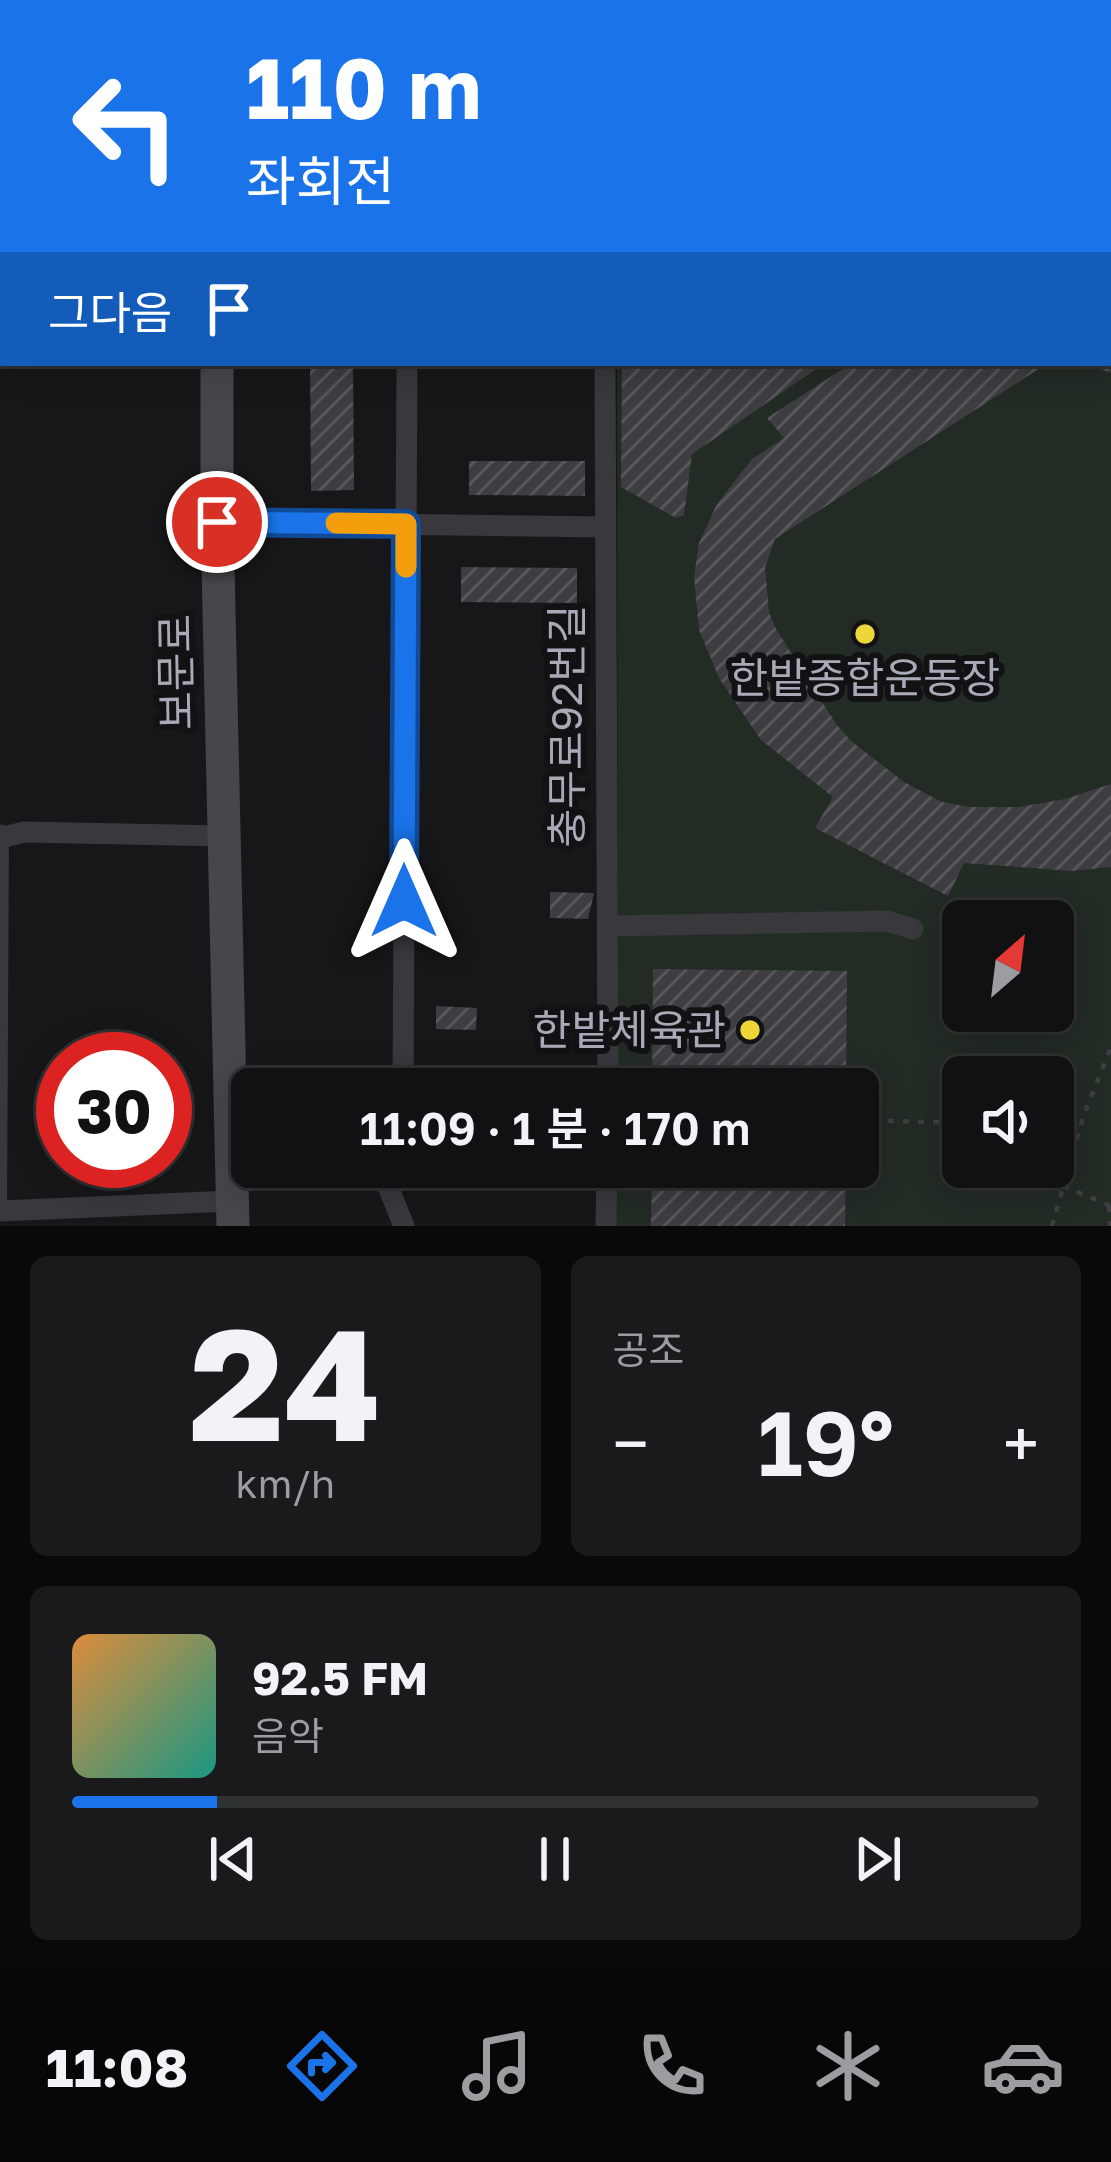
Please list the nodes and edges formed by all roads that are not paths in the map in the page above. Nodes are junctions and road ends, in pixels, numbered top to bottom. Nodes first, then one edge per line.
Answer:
1 (218, 366) edge
2 (406, 366) edge
3 (605, 366) edge
4 (217, 522) junction
5 (406, 524) junction
6 (605, 527) junction
7 (10, 835) edge
8 (224, 836) junction
9 (608, 926) junction
10 (913, 929) dead end
11 (240, 1068) edge
12 (403, 1068) edge
13 (608, 1068) edge
14 (389, 1188) edge
15 (607, 1188) edge
16 (1, 1210) edge
17 (233, 1214) edge
18 (404, 1226) edge
19 (606, 1226) edge

1 - 4 main road, 보문로
2 - 5 street
3 - 6 street, 충무로92번길
4 - 5 street
4 - 8 main road, 보문로
5 - 6 street
5 - 12 street
6 - 9 street, 충무로92번길
7 - 8 street
7 - 16 lane
8 - 11 main road, 보문로
9 - 10 street
9 - 13 street, 충무로92번길
14 - 18 street
15 - 19 street
16 - 17 street

